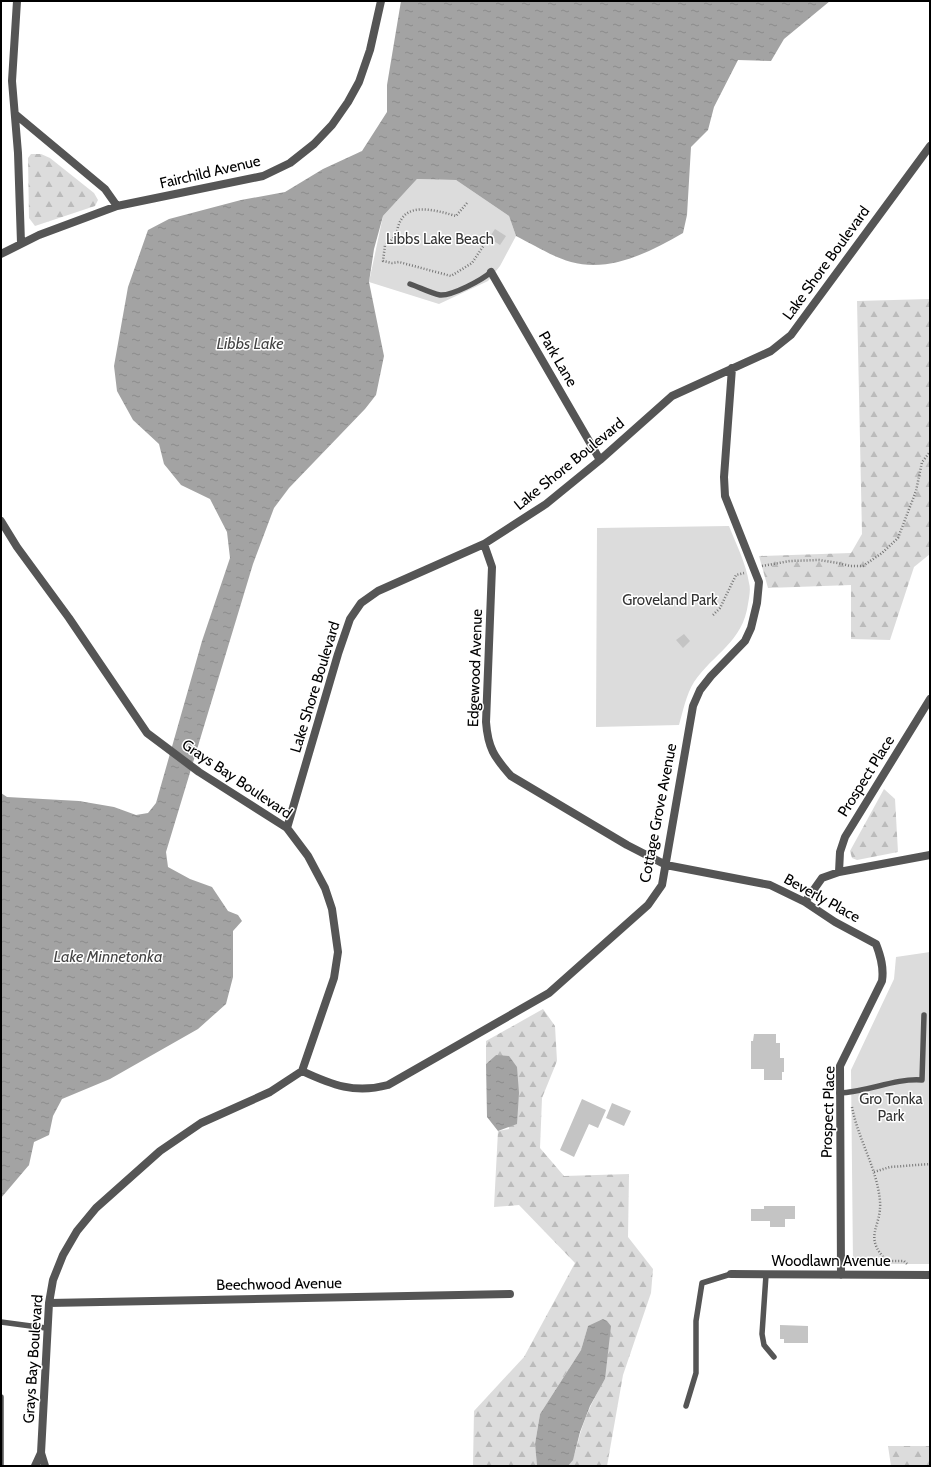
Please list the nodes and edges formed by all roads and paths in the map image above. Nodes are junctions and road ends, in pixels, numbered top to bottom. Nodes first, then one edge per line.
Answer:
1 (17, 1) edge
2 (381, 1) edge
3 (14, 114) junction
4 (930, 146) edge
5 (467, 203) dead end
6 (117, 206) junction
7 (21, 243) junction
8 (484, 244) dead end
9 (1, 254) edge
10 (491, 272) joint
11 (410, 284) dead end
12 (732, 368) junction
13 (930, 452) edge
14 (600, 460) junction
15 (1, 521) edge
16 (484, 544) junction
17 (762, 566) dead end
18 (748, 571) dead end
19 (713, 615) dead end
20 (930, 699) edge
21 (286, 828) junction
22 (930, 855) edge
23 (666, 865) junction
24 (839, 872) junction
25 (805, 902) junction
26 (882, 960) joint
27 (924, 1015) dead end
28 (302, 1072) junction
29 (839, 1093) junction
30 (850, 1101) dead end
31 (930, 1164) edge
32 (874, 1172) junction
33 (910, 1266) dead end
34 (731, 1274) joint
35 (841, 1274) junction
36 (766, 1275) junction
37 (930, 1275) edge
38 (510, 1294) dead end
39 (49, 1303) junction
40 (1, 1322) edge
41 (46, 1328) junction
42 (774, 1357) dead end
43 (1, 1397) edge
44 (686, 1406) dead end
45 (41, 1453) junction
46 (1, 1466) edge
47 (35, 1466) edge
48 (45, 1466) edge

1 - 3 street
2 - 6 street, Fairchild Avenue
3 - 6 street
3 - 7 street
4 - 12 street, Lake Shore Boulevard
5 - 8 path
6 - 7 street, Fairchild Avenue
7 - 9 street, Fairchild Avenue
10 - 11 lane
10 - 14 street, Park Lane
12 - 14 street, Lake Shore Boulevard
12 - 23 street, Cottage Grove Avenue
13 - 17 path
14 - 16 street, Lake Shore Boulevard
15 - 21 street, Grays Bay Boulevard
16 - 21 street, Lake Shore Boulevard
16 - 23 street, Edgewood Avenue
18 - 19 path
20 - 24 street, Prospect Place
21 - 28 street, Grays Bay Boulevard
22 - 24 street
23 - 25 street, Beverly Place
23 - 28 street, Cottage Grove Avenue
24 - 25 street
25 - 26 street, Beverly Place
26 - 29 street, Prospect Place
27 - 29 lane
28 - 39 street, Grays Bay Boulevard
29 - 35 street, Prospect Place
30 - 32 path
31 - 32 path
32 - 33 path
34 - 36 street, Woodlawn Avenue
34 - 44 lane
35 - 36 street, Woodlawn Avenue
35 - 37 street, Woodlawn Avenue
36 - 42 lane
38 - 39 street, Beechwood Avenue
39 - 41 street, Grays Bay Boulevard
40 - 41 lane
41 - 45 street, Grays Bay Boulevard
43 - 46 lane
45 - 47 street, Grays Bay Boulevard
45 - 48 street, Grays Bay Boulevard

